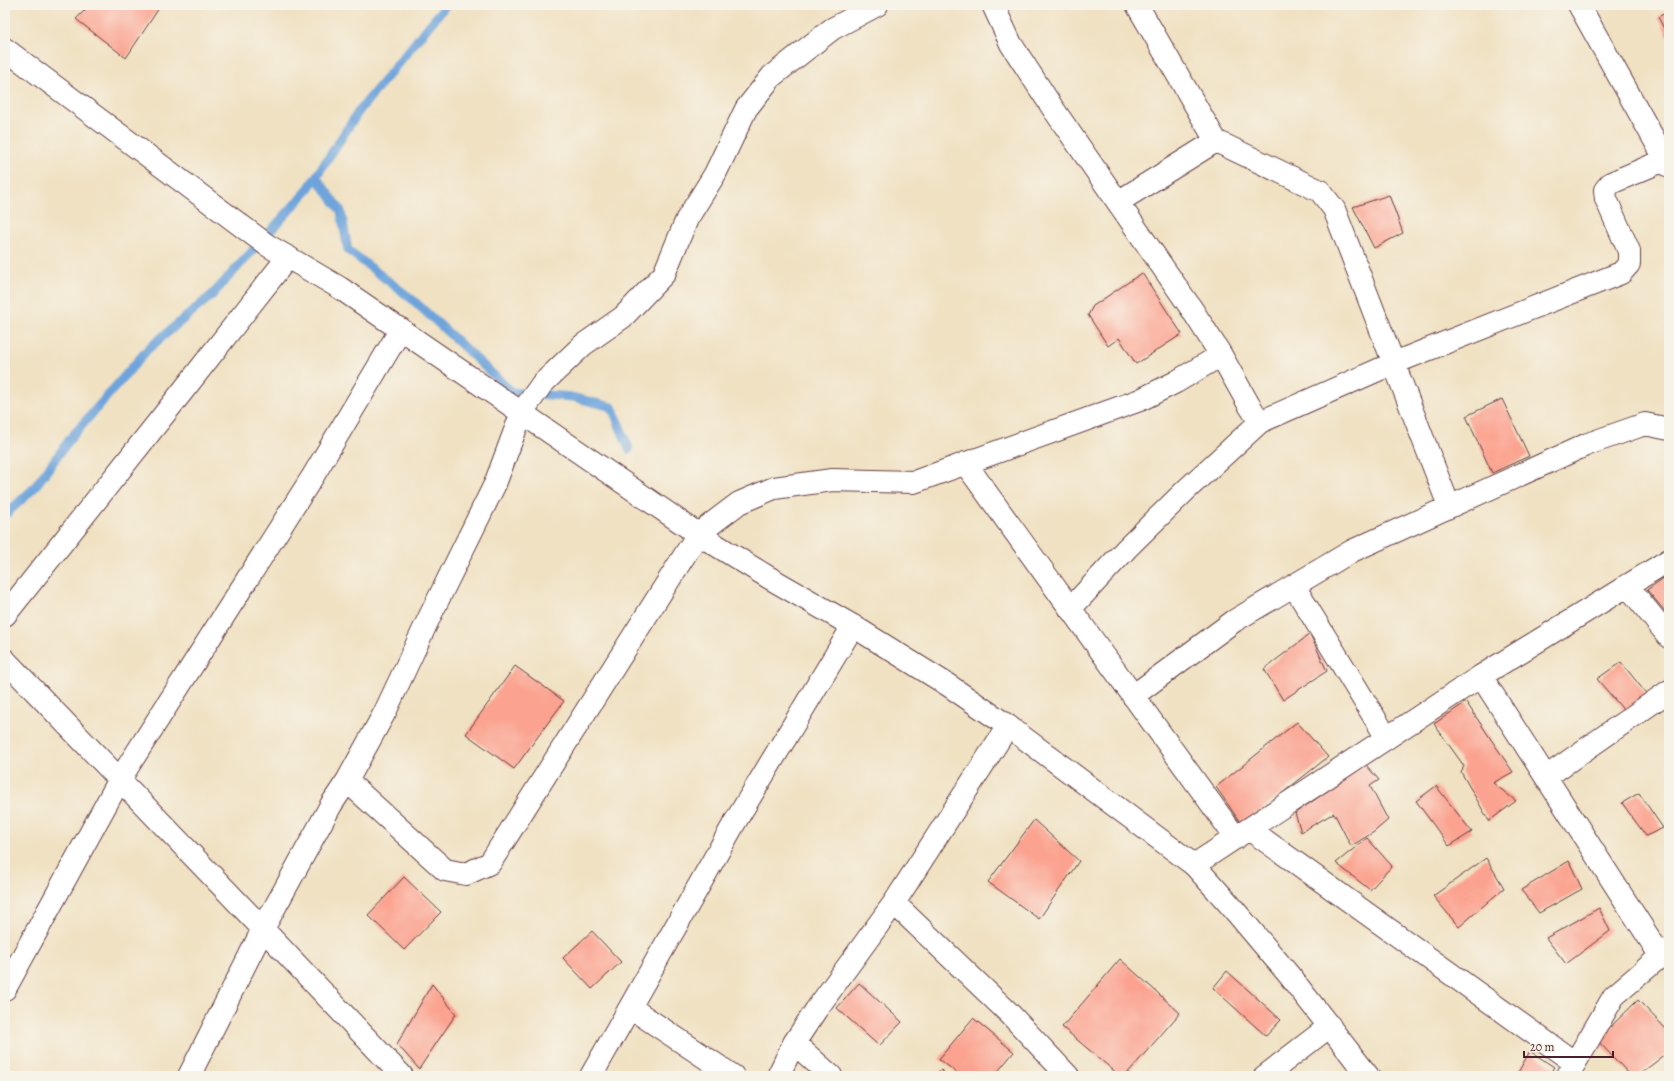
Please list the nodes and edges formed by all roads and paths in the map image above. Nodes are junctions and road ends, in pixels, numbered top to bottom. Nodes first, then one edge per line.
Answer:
1 (877, 5) edge
2 (993, 5) edge
3 (1137, 5) edge
4 (1579, 5) edge
5 (5, 49) edge
6 (1216, 141) junction
7 (1668, 161) edge
8 (1118, 202) junction
9 (288, 257) junction
10 (401, 329) junction
11 (1221, 355) junction
12 (1394, 363) junction
13 (522, 412) junction
14 (1260, 422) junction
15 (1669, 428) edge
16 (965, 463) junction
17 (1450, 506) junction
18 (698, 534) junction
19 (1669, 560) edge
20 (1294, 586) junction
21 (1627, 586) junction
22 (1070, 609) junction
23 (5, 615) edge
24 (853, 626) junction
25 (1669, 637) edge
26 (5, 660) edge
27 (1481, 676) junction
28 (1669, 691) edge
29 (1133, 696) junction
30 (1008, 726) junction
31 (1387, 738) junction
32 (1546, 777) junction
33 (120, 779) junction
34 (347, 781) junction
35 (1242, 834) junction
36 (1194, 865) junction
37 (894, 903) junction
38 (263, 929) junction
39 (1665, 952) edge
40 (5, 990) edge
41 (630, 1008) junction
42 (1330, 1026) junction
43 (794, 1043) junction
44 (1572, 1069) edge
45 (189, 1076) edge
46 (402, 1076) edge
47 (591, 1076) edge
48 (733, 1076) edge
49 (778, 1076) edge
50 (831, 1076) edge
51 (1068, 1076) edge
52 (1265, 1076) edge
53 (1368, 1076) edge

1 - 13 street
2 - 8 street
3 - 6 street
4 - 7 street
5 - 9 street
6 - 8 street
6 - 12 street
7 - 12 street
8 - 11 street
9 - 10 street
9 - 23 street
10 - 13 street
10 - 33 street
11 - 14 street
11 - 16 street
12 - 14 street
12 - 17 street
13 - 18 street
13 - 34 street
14 - 22 street
15 - 17 street
16 - 18 street
16 - 22 street
17 - 20 street
18 - 24 street
18 - 34 street
19 - 21 street
20 - 29 street
20 - 31 street
21 - 25 street
21 - 27 street
22 - 29 street
24 - 30 street
24 - 41 street
26 - 33 street
27 - 31 street
27 - 32 street
28 - 32 street
29 - 35 street
30 - 36 street
30 - 37 street
31 - 35 street
32 - 39 street
33 - 38 street
33 - 40 street
34 - 38 street
35 - 36 street
35 - 44 street
36 - 42 street
37 - 43 street
37 - 51 street
38 - 45 street
38 - 46 street
39 - 44 street
41 - 47 street
41 - 48 street
42 - 52 street
42 - 53 street
43 - 49 street
43 - 50 street

